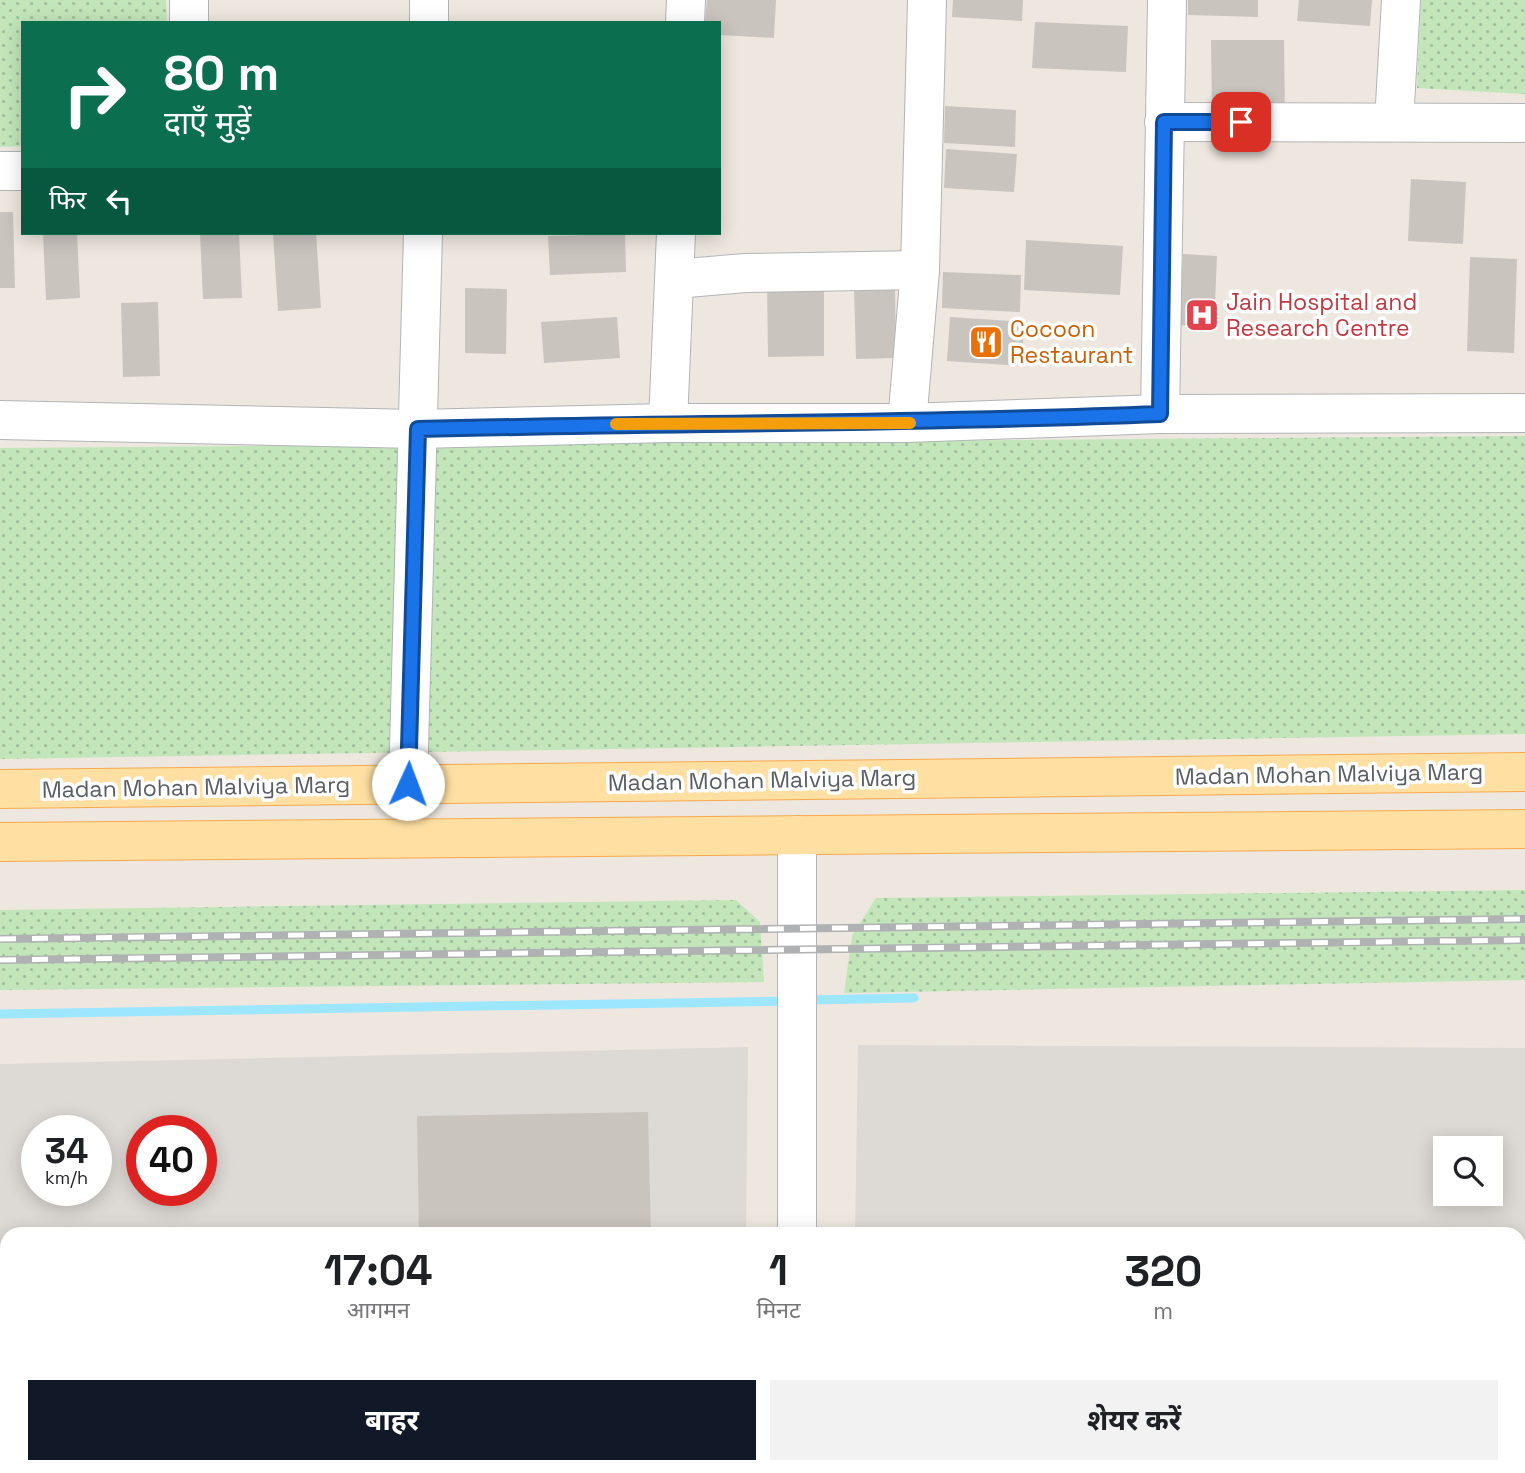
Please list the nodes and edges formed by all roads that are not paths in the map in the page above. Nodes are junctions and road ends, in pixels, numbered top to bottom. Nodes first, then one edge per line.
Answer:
1 (189, 0) edge
2 (429, 0) edge
3 (686, 0) edge
4 (927, 0) edge
5 (1167, 0) edge
6 (1401, 0) edge
7 (189, 21) edge
8 (429, 21) edge
9 (685, 21) edge
10 (1164, 122) junction
11 (1394, 122) junction
12 (1525, 123) edge
13 (0, 171) edge
14 (21, 171) edge
15 (423, 235) edge
16 (676, 235) edge
17 (920, 270) junction
18 (675, 279) junction
19 (1525, 413) edge
20 (1160, 414) junction
21 (0, 420) edge
22 (668, 423) junction
23 (907, 423) junction
24 (418, 429) junction
25 (1525, 772) edge
26 (408, 784) junction
27 (0, 789) edge
28 (1525, 829) edge
29 (797, 835) junction
30 (0, 842) edge
31 (797, 1227) edge

1 - 7 street
2 - 8 street
3 - 9 street
4 - 17 street
5 - 10 street
6 - 11 street
10 - 11 street
10 - 20 street
11 - 12 street
13 - 14 street
15 - 24 street
16 - 18 street
17 - 18 street
17 - 23 street
18 - 22 street
19 - 20 street
20 - 23 street
21 - 24 street
22 - 23 street
22 - 24 street
24 - 26 street
25 - 26 main road, Madan Mohan Malviya Marg
26 - 27 main road, Madan Mohan Malviya Marg
28 - 29 main road
29 - 30 main road
29 - 31 street

